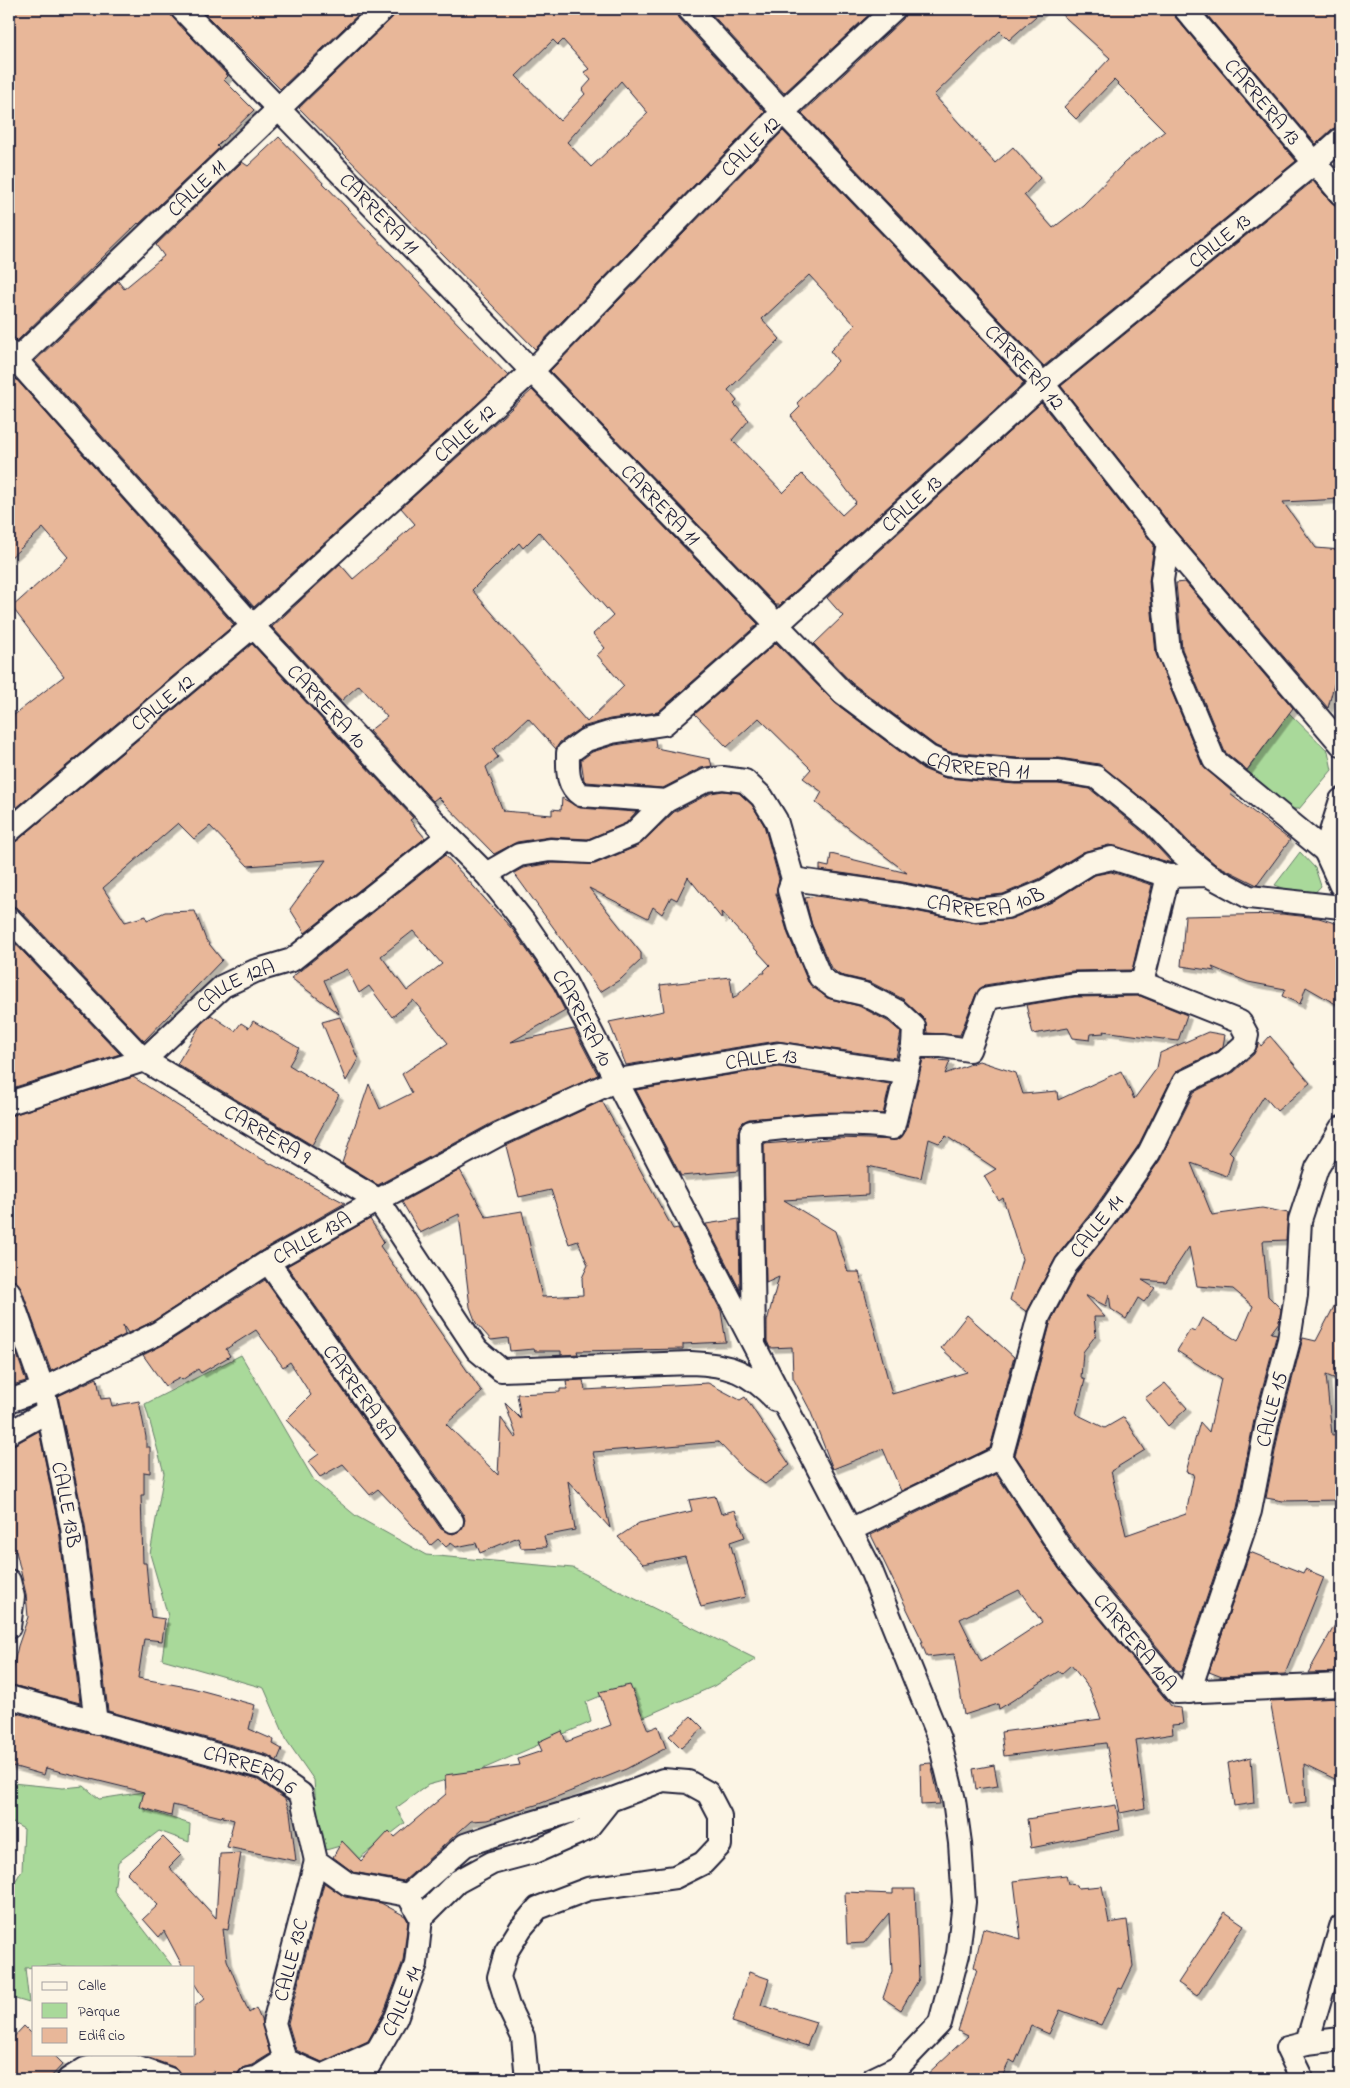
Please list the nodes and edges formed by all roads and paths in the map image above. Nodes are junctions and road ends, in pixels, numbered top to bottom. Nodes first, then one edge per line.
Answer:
1 (182, 9) edge
2 (383, 9) edge
3 (689, 9) edge
4 (894, 9) edge
5 (1185, 9) edge
6 (280, 110) junction
7 (783, 112) junction
8 (1341, 139) edge
9 (1314, 163) junction
10 (1341, 194) edge
11 (11, 360) edge
12 (532, 371) junction
13 (1043, 384) junction
14 (1168, 542) junction
15 (777, 624) junction
16 (253, 626) junction
17 (1341, 744) edge
18 (1341, 800) edge
19 (666, 801) junction
20 (9, 831) edge
21 (448, 836) junction
22 (1326, 851) junction
23 (486, 874) junction
24 (1208, 875) junction
25 (1168, 876) junction
26 (793, 879) junction
27 (1341, 886) edge
28 (1341, 907) edge
29 (9, 918) edge
30 (1142, 983) junction
31 (913, 1046) junction
32 (144, 1060) junction
33 (905, 1073) junction
34 (617, 1080) junction
35 (9, 1103) edge
36 (1341, 1128) edge
37 (378, 1200) junction
38 (268, 1262) junction
39 (9, 1292) edge
40 (754, 1346) junction
41 (43, 1389) junction
42 (9, 1401) edge
43 (48, 1411) junction
44 (789, 1413) junction
45 (9, 1433) edge
46 (1001, 1457) junction
47 (452, 1521) dead end
48 (850, 1530) junction
49 (9, 1581) edge
50 (9, 1627) edge
51 (1341, 1685) edge
52 (1189, 1692) junction
53 (9, 1697) edge
54 (96, 1723) junction
55 (610, 1800) junction
56 (316, 1861) junction
57 (408, 1895) junction
58 (421, 1918) junction
59 (1341, 1927) edge
60 (1341, 2038) edge
61 (1297, 2046) junction
62 (375, 2052) junction
63 (285, 2060) junction
64 (904, 2073) edge
65 (325, 2078) edge
66 (69, 2079) edge
67 (169, 2079) edge
68 (249, 2079) edge
69 (361, 2079) edge
70 (527, 2079) edge
71 (872, 2079) edge
72 (1302, 2079) edge

1 - 6 street, CARRERA 11
2 - 6 street, CALLE 11
3 - 7 street, CARRERA 12
4 - 7 street, CALLE 12
5 - 9 street, CARRERA 13
6 - 11 street, CALLE 11
6 - 12 street, CARRERA 11
7 - 12 street, CALLE 12
7 - 13 street, CARRERA 12
8 - 9 street, CALLE 13
9 - 10 street, CARRERA 13
9 - 13 street, CALLE 13
11 - 16 street, CARRERA 10
12 - 15 street, CARRERA 11
12 - 16 street, CALLE 12
13 - 14 street, CARRERA 12
13 - 15 street, CALLE 13
14 - 17 street, CARRERA 12
14 - 22 street
15 - 19 street, CALLE 13
15 - 24 street, CARRERA 11
16 - 20 street, CALLE 12
16 - 21 street, CARRERA 10
18 - 22 street
19 - 23 street
19 - 26 street
21 - 23 street, CARRERA 10
21 - 32 street, CALLE 12A
22 - 27 street
23 - 34 street, CARRERA 10
24 - 25 street, CARRERA 11
24 - 28 street, CARRERA 11
25 - 26 street, CARRERA 10B
25 - 30 street
26 - 31 street
29 - 32 street, CARRERA 9
30 - 31 street
30 - 46 street, CALLE 14
31 - 33 street
32 - 35 street, CALLE 12A
32 - 37 street, CARRERA 9
33 - 34 street, CALLE 13
33 - 40 street
34 - 37 street, CALLE 13A
34 - 40 street, CARRERA 10
36 - 52 street, CALLE 15
37 - 38 street, CALLE 13A
37 - 44 street, CARRERA 9
38 - 41 street, CALLE 13A
38 - 47 street, CARRERA 8A
39 - 41 street, CALLE 13B
40 - 44 street, CARRERA 10
41 - 42 street, CALLE 13A
41 - 43 street, CALLE 13B
43 - 45 street
43 - 54 street, CALLE 13B
44 - 48 street, CARRERA 10
46 - 48 street
46 - 52 street, CARRERA 10A
48 - 64 street, CARRERA 10
49 - 50 street
51 - 52 street, CARRERA 10A
53 - 54 street, CARRERA 6
54 - 56 street, CARRERA 6
55 - 57 street
55 - 58 street
55 - 70 street
56 - 57 street
56 - 63 street, CALLE 13C
57 - 58 street
58 - 62 street, CALLE 14
59 - 61 street
60 - 61 street
61 - 72 street
62 - 65 street
62 - 69 street, CALLE 14
63 - 65 street
63 - 68 street
64 - 71 street
66 - 67 street

